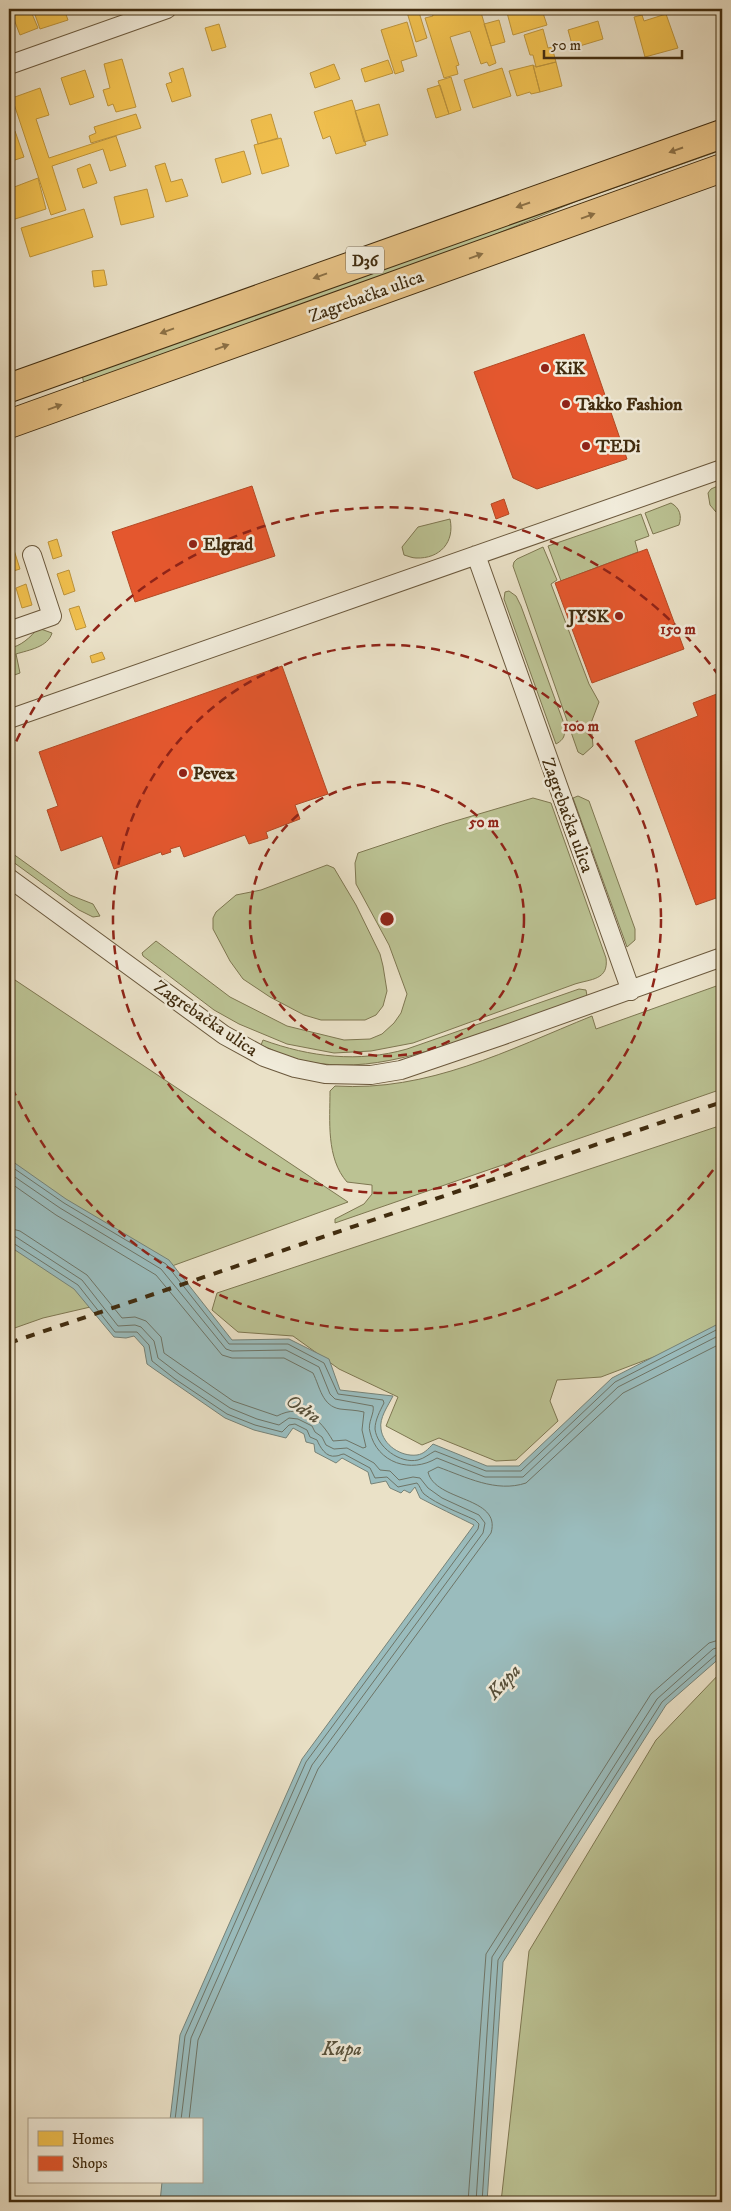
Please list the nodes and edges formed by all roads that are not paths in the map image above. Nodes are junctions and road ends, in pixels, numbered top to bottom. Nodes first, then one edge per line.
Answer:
1 (168, 9) edge
2 (9, 65) edge
3 (722, 134) edge
4 (717, 171) edge
5 (9, 388) edge
6 (9, 424) edge
7 (722, 469) edge
8 (32, 555) dead end
9 (476, 555) junction
10 (9, 631) edge
11 (9, 719) edge
12 (9, 878) edge
13 (722, 957) edge
14 (631, 991) junction

1 - 2 street
3 -> 5 main road, Zagrebačka ulica / D36
6 -> 4 main road, Zagrebačka ulica / D36
7 - 9 street
8 - 10 street
9 - 11 street
9 - 14 street, Zagrebačka ulica
12 - 14 street, Zagrebačka ulica
13 - 14 street, Zagrebačka ulica

